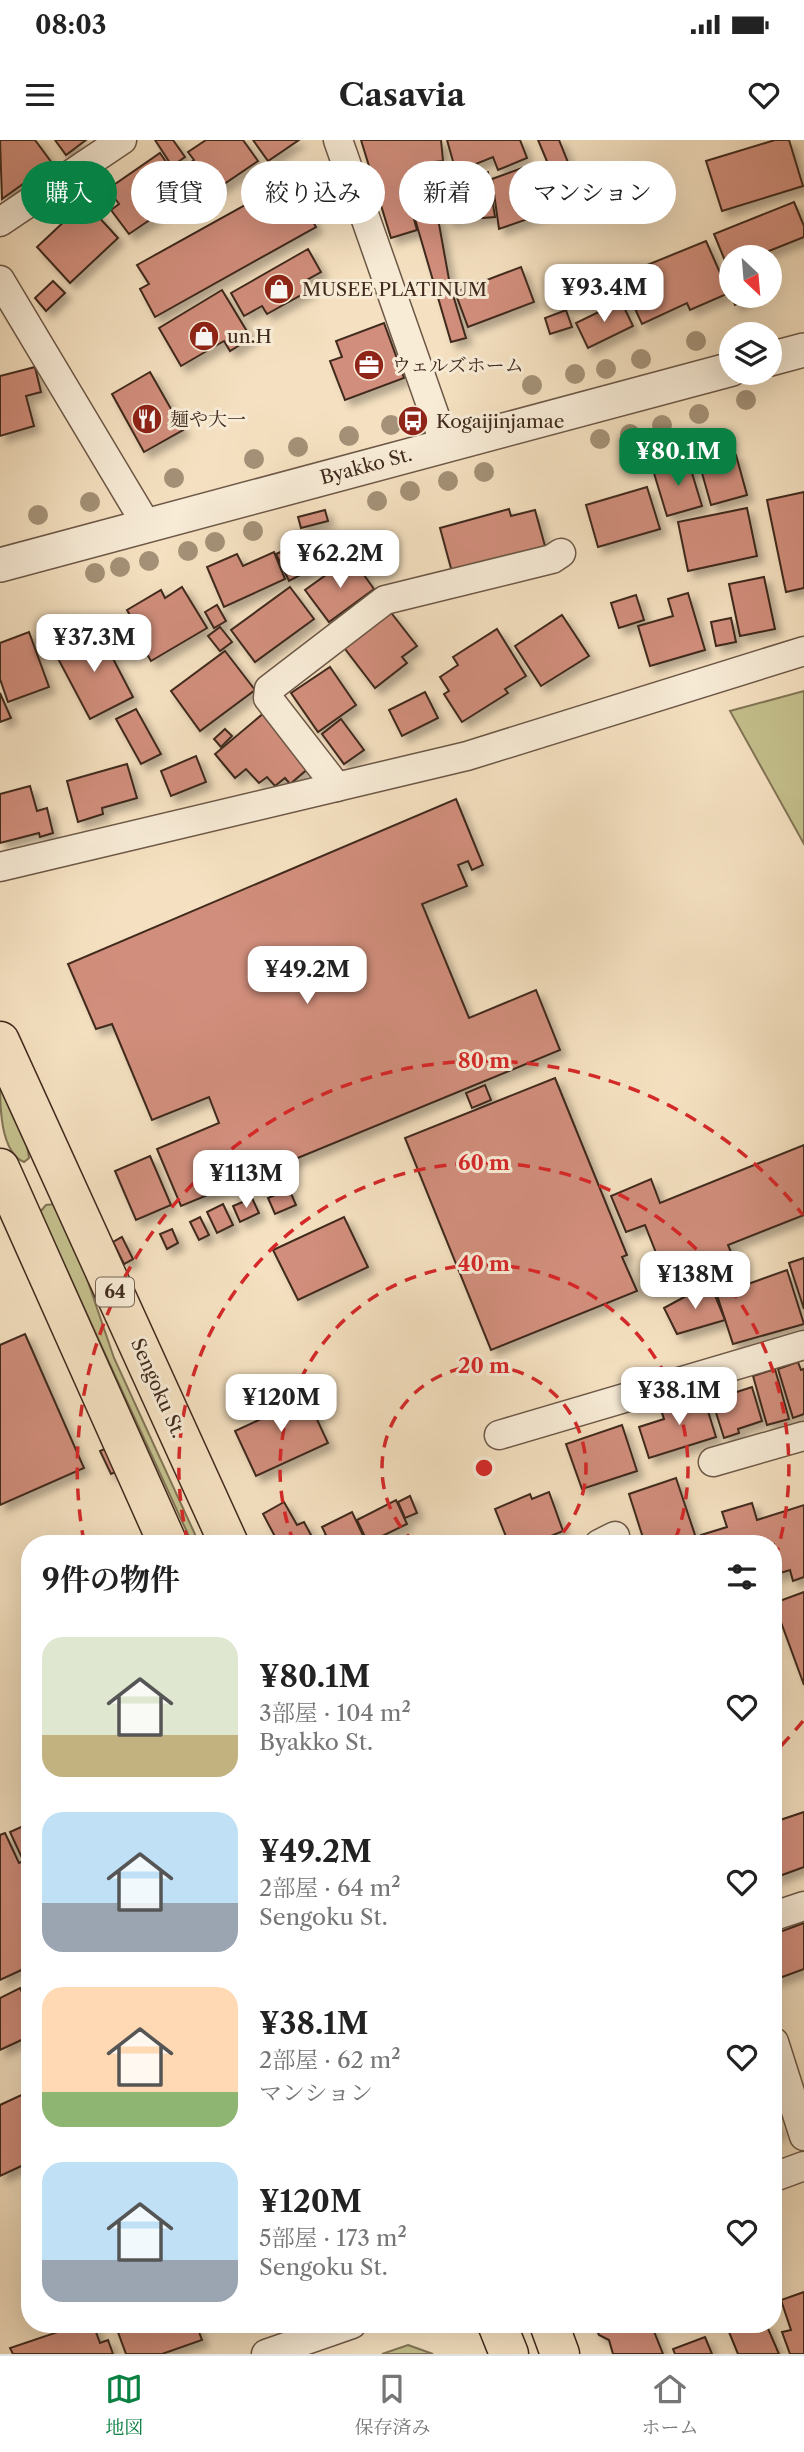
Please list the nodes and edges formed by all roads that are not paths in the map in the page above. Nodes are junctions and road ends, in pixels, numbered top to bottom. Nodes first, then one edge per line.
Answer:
1 (122, 140) edge
2 (338, 140) edge
3 (0, 222) edge
4 (0, 280) edge
5 (804, 350) edge
6 (782, 356) edge
7 (719, 372) edge
8 (445, 445) junction
9 (146, 524) junction
10 (561, 553) dead end
11 (0, 565) edge
12 (804, 651) edge
13 (337, 787) junction
14 (0, 867) edge
15 (0, 1041) edge
16 (0, 1168) edge
17 (804, 1345) edge
18 (499, 1435) dead end
19 (804, 1436) edge
20 (713, 1462) dead end
21 (164, 1535) edge
22 (225, 1535) edge
23 (804, 1906) edge
24 (782, 1913) edge
25 (782, 2067) edge
26 (804, 2136) edge
27 (804, 2166) edge
28 (782, 2174) edge
29 (326, 2333) edge
30 (501, 2333) edge
31 (552, 2333) edge
32 (266, 2354) edge
33 (509, 2354) edge
34 (560, 2354) edge

1 - 3 street
2 - 8 street
4 - 9 street
5 - 6 street
7 - 8 street, Byakko St.
8 - 9 street, Byakko St.
9 - 11 street, Byakko St.
10 - 13 street
12 - 13 street
13 - 14 street
15 - 22 main road, Sengoku St. / 64
16 - 21 main road
17 - 18 street
19 - 20 street
23 - 24 street
25 - 26 street
27 - 28 street
29 - 32 street
30 - 33 main road
31 - 34 main road

